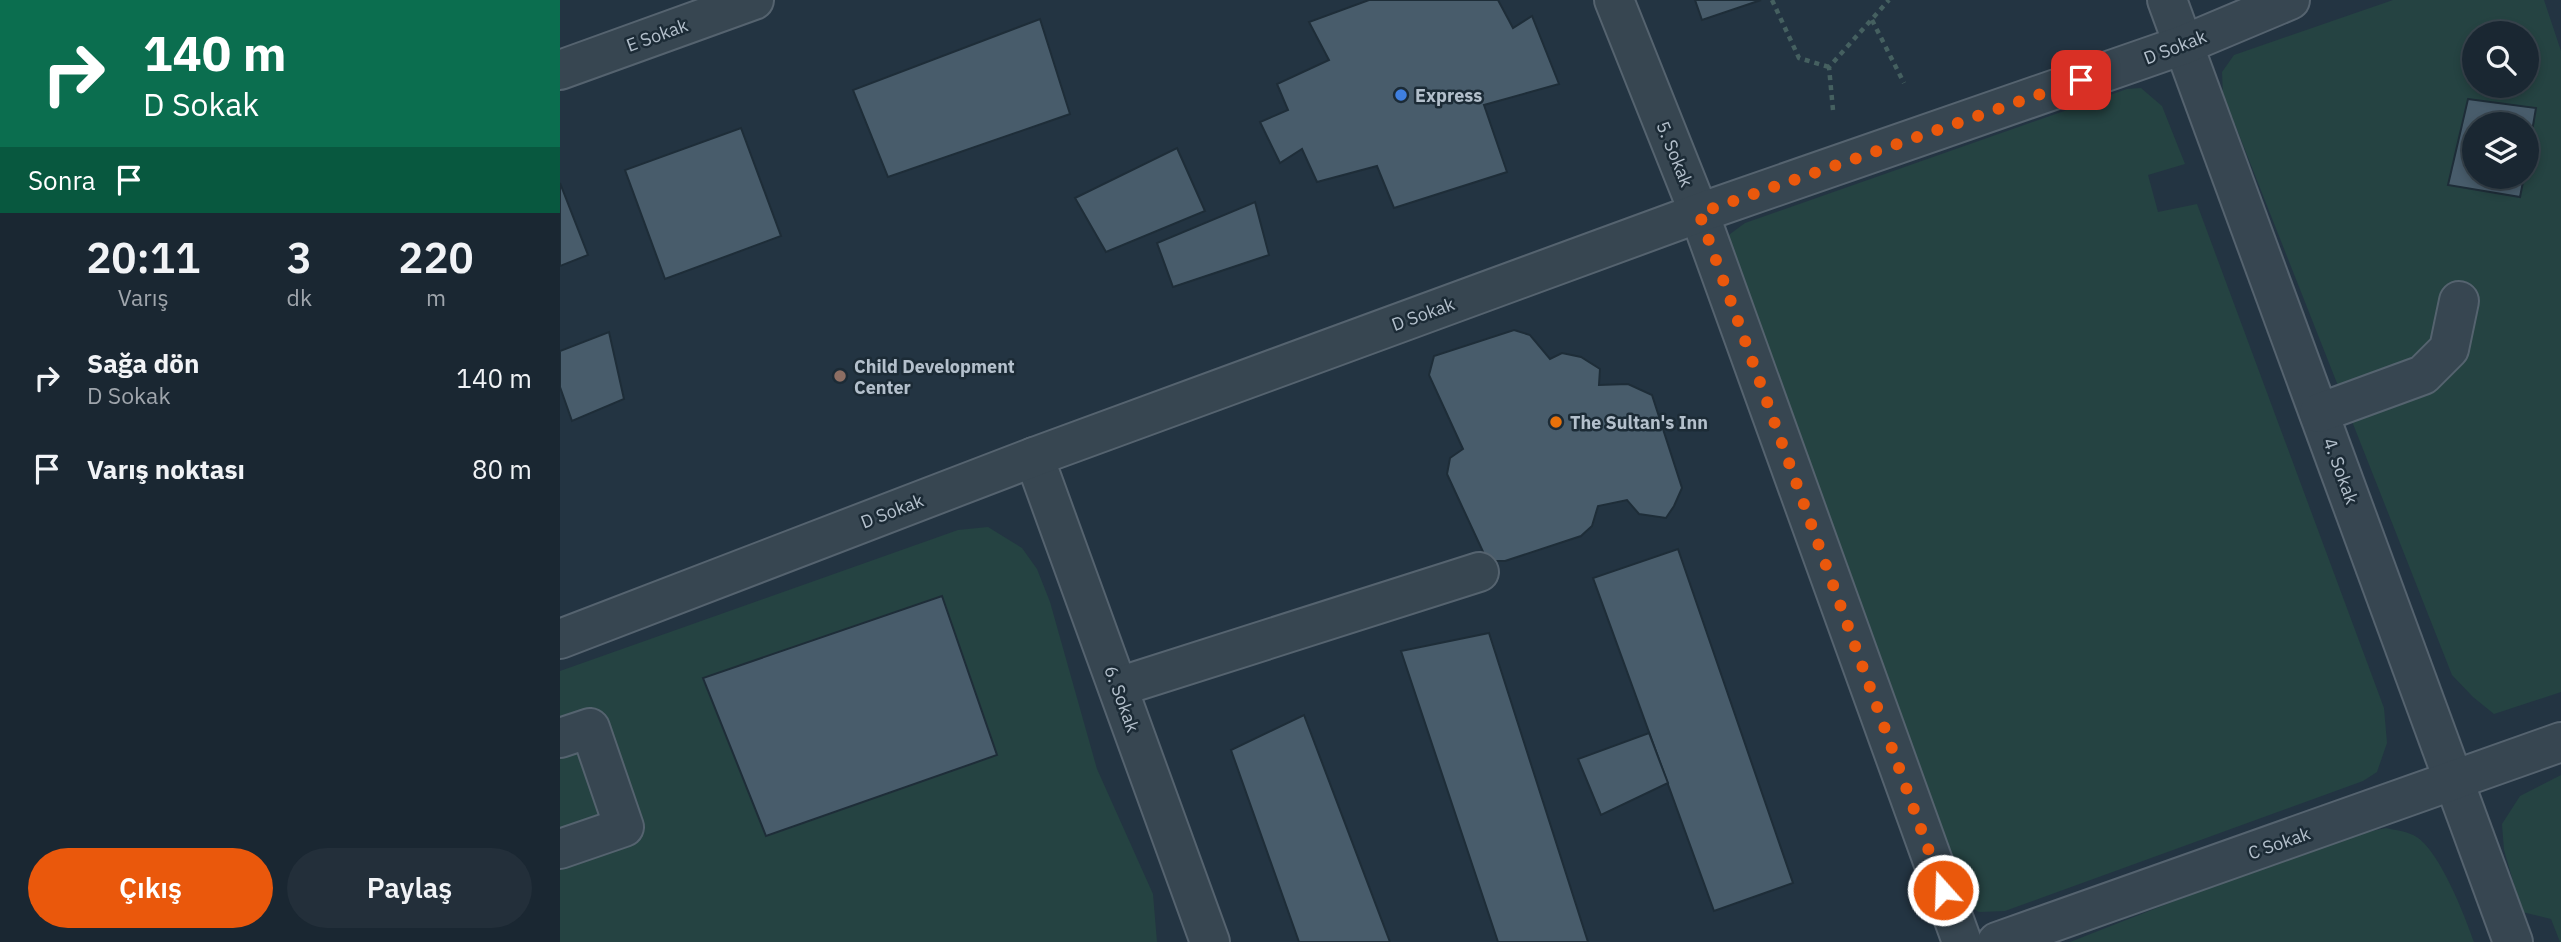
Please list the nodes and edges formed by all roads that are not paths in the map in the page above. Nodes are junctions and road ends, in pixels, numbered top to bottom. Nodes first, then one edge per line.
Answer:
1 (754, 0) edge
2 (1614, 0) edge
3 (2167, 0) edge
4 (2290, 0) edge
5 (2183, 45) junction
6 (560, 70) edge
7 (1699, 213) junction
8 (2459, 301) dead end
9 (2319, 413) junction
10 (1034, 457) junction
11 (1479, 572) dead end
12 (560, 639) edge
13 (1118, 687) junction
14 (560, 738) edge
15 (2561, 742) edge
16 (2454, 781) junction
17 (560, 849) edge
18 (1210, 942) edge
19 (1962, 942) edge
20 (1997, 942) edge
21 (2513, 942) edge

1 - 6 lane, E Sokak
2 - 7 lane, 5. Sokak
3 - 5 lane, 4. Sokak
4 - 5 lane, D Sokak
5 - 7 lane, D Sokak
5 - 9 lane, 4. Sokak
7 - 10 lane, D Sokak
7 - 19 lane, 5. Sokak
8 - 9 lane
9 - 16 lane, 4. Sokak
10 - 12 lane, D Sokak
10 - 13 lane, 6. Sokak
11 - 13 lane
13 - 18 lane, 6. Sokak
14 - 17 lane
15 - 16 lane, C Sokak
16 - 20 lane, C Sokak
16 - 21 lane, 4. Sokak

